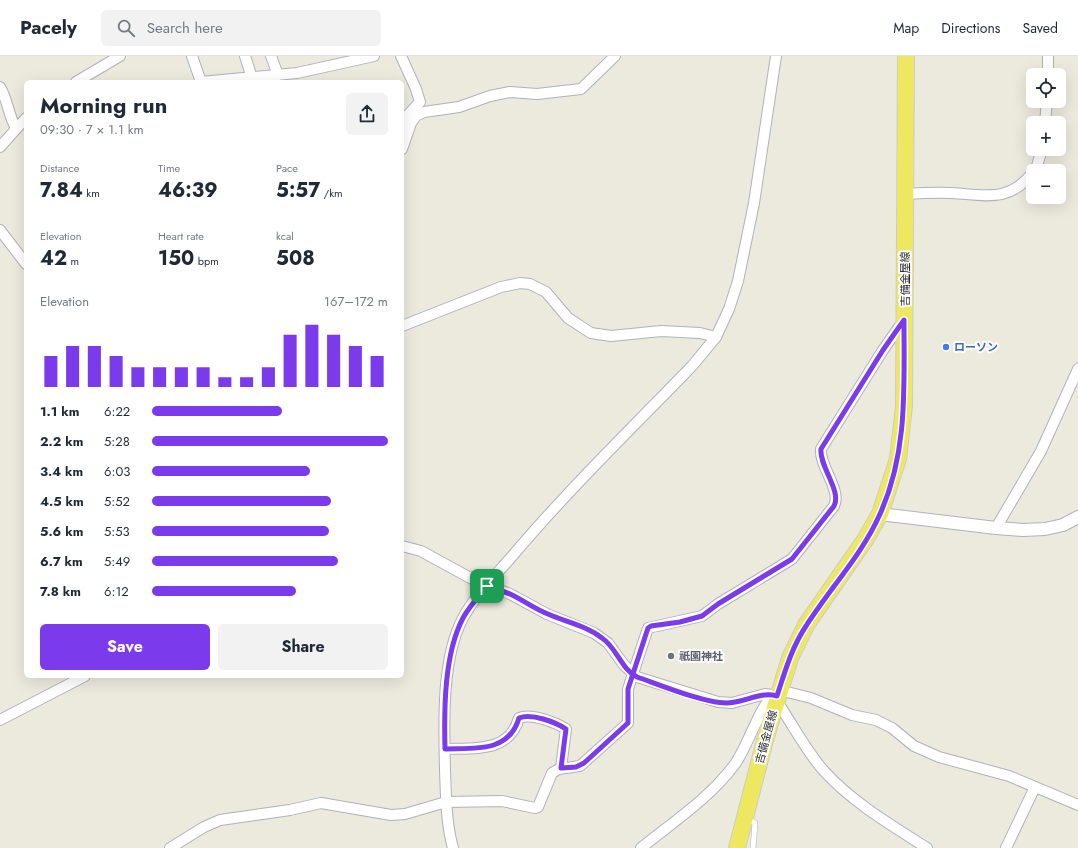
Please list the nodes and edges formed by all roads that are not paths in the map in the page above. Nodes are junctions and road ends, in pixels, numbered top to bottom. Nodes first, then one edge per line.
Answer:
1 (192, 56) edge
2 (245, 56) edge
3 (271, 56) edge
4 (374, 56) edge
5 (401, 56) edge
6 (615, 56) edge
7 (776, 56) edge
8 (906, 56) edge
9 (1048, 56) edge
10 (114, 57) edge
11 (1048, 68) edge
12 (278, 75) junction
13 (252, 78) junction
14 (79, 80) edge
15 (200, 80) edge
16 (226, 80) edge
17 (0, 87) edge
18 (24, 120) edge
19 (404, 126) edge
20 (16, 128) junction
21 (404, 130) edge
22 (0, 147) edge
23 (1026, 183) edge
24 (905, 194) junction
25 (0, 230) edge
26 (24, 261) edge
27 (904, 320) junction
28 (404, 325) edge
29 (716, 337) junction
30 (1078, 369) edge
31 (880, 514) junction
32 (1078, 517) edge
33 (996, 528) junction
34 (404, 546) edge
35 (487, 586) junction
36 (634, 675) junction
37 (81, 678) edge
38 (776, 695) junction
39 (0, 720) edge
40 (445, 749) junction
41 (561, 768) junction
42 (1035, 787) junction
43 (446, 802) junction
44 (1078, 805) edge
45 (745, 818) junction
46 (170, 848) edge
47 (453, 848) edge
48 (641, 848) edge
49 (737, 848) edge
50 (753, 848) edge
51 (926, 848) edge
52 (1006, 848) edge

1 - 15 street
2 - 13 street
3 - 12 street
4 - 12 street
5 - 19 street
6 - 21 street
7 - 29 street
8 - 24 main road, 吉備金屋線
9 - 11 street
10 - 14 street
12 - 13 street
13 - 16 street
17 - 20 street
18 - 20 street
20 - 22 street
23 - 24 street
24 - 27 main road, 吉備金屋線
25 - 26 street
27 - 31 main road, 吉備金屋線
27 - 36 street
28 - 29 street
29 - 35 street
30 - 33 street
31 - 33 street
31 - 38 main road, 吉備金屋線
32 - 33 street
34 - 35 street
35 - 36 street
35 - 40 street
36 - 38 street
36 - 41 street
37 - 39 street
38 - 42 street
38 - 45 main road, 吉備金屋線
38 - 48 street
38 - 51 street
40 - 41 street
40 - 43 street
41 - 43 street
42 - 44 street
42 - 52 street
43 - 46 street
43 - 47 street
45 - 49 main road, 吉備金屋線
45 - 50 lane

